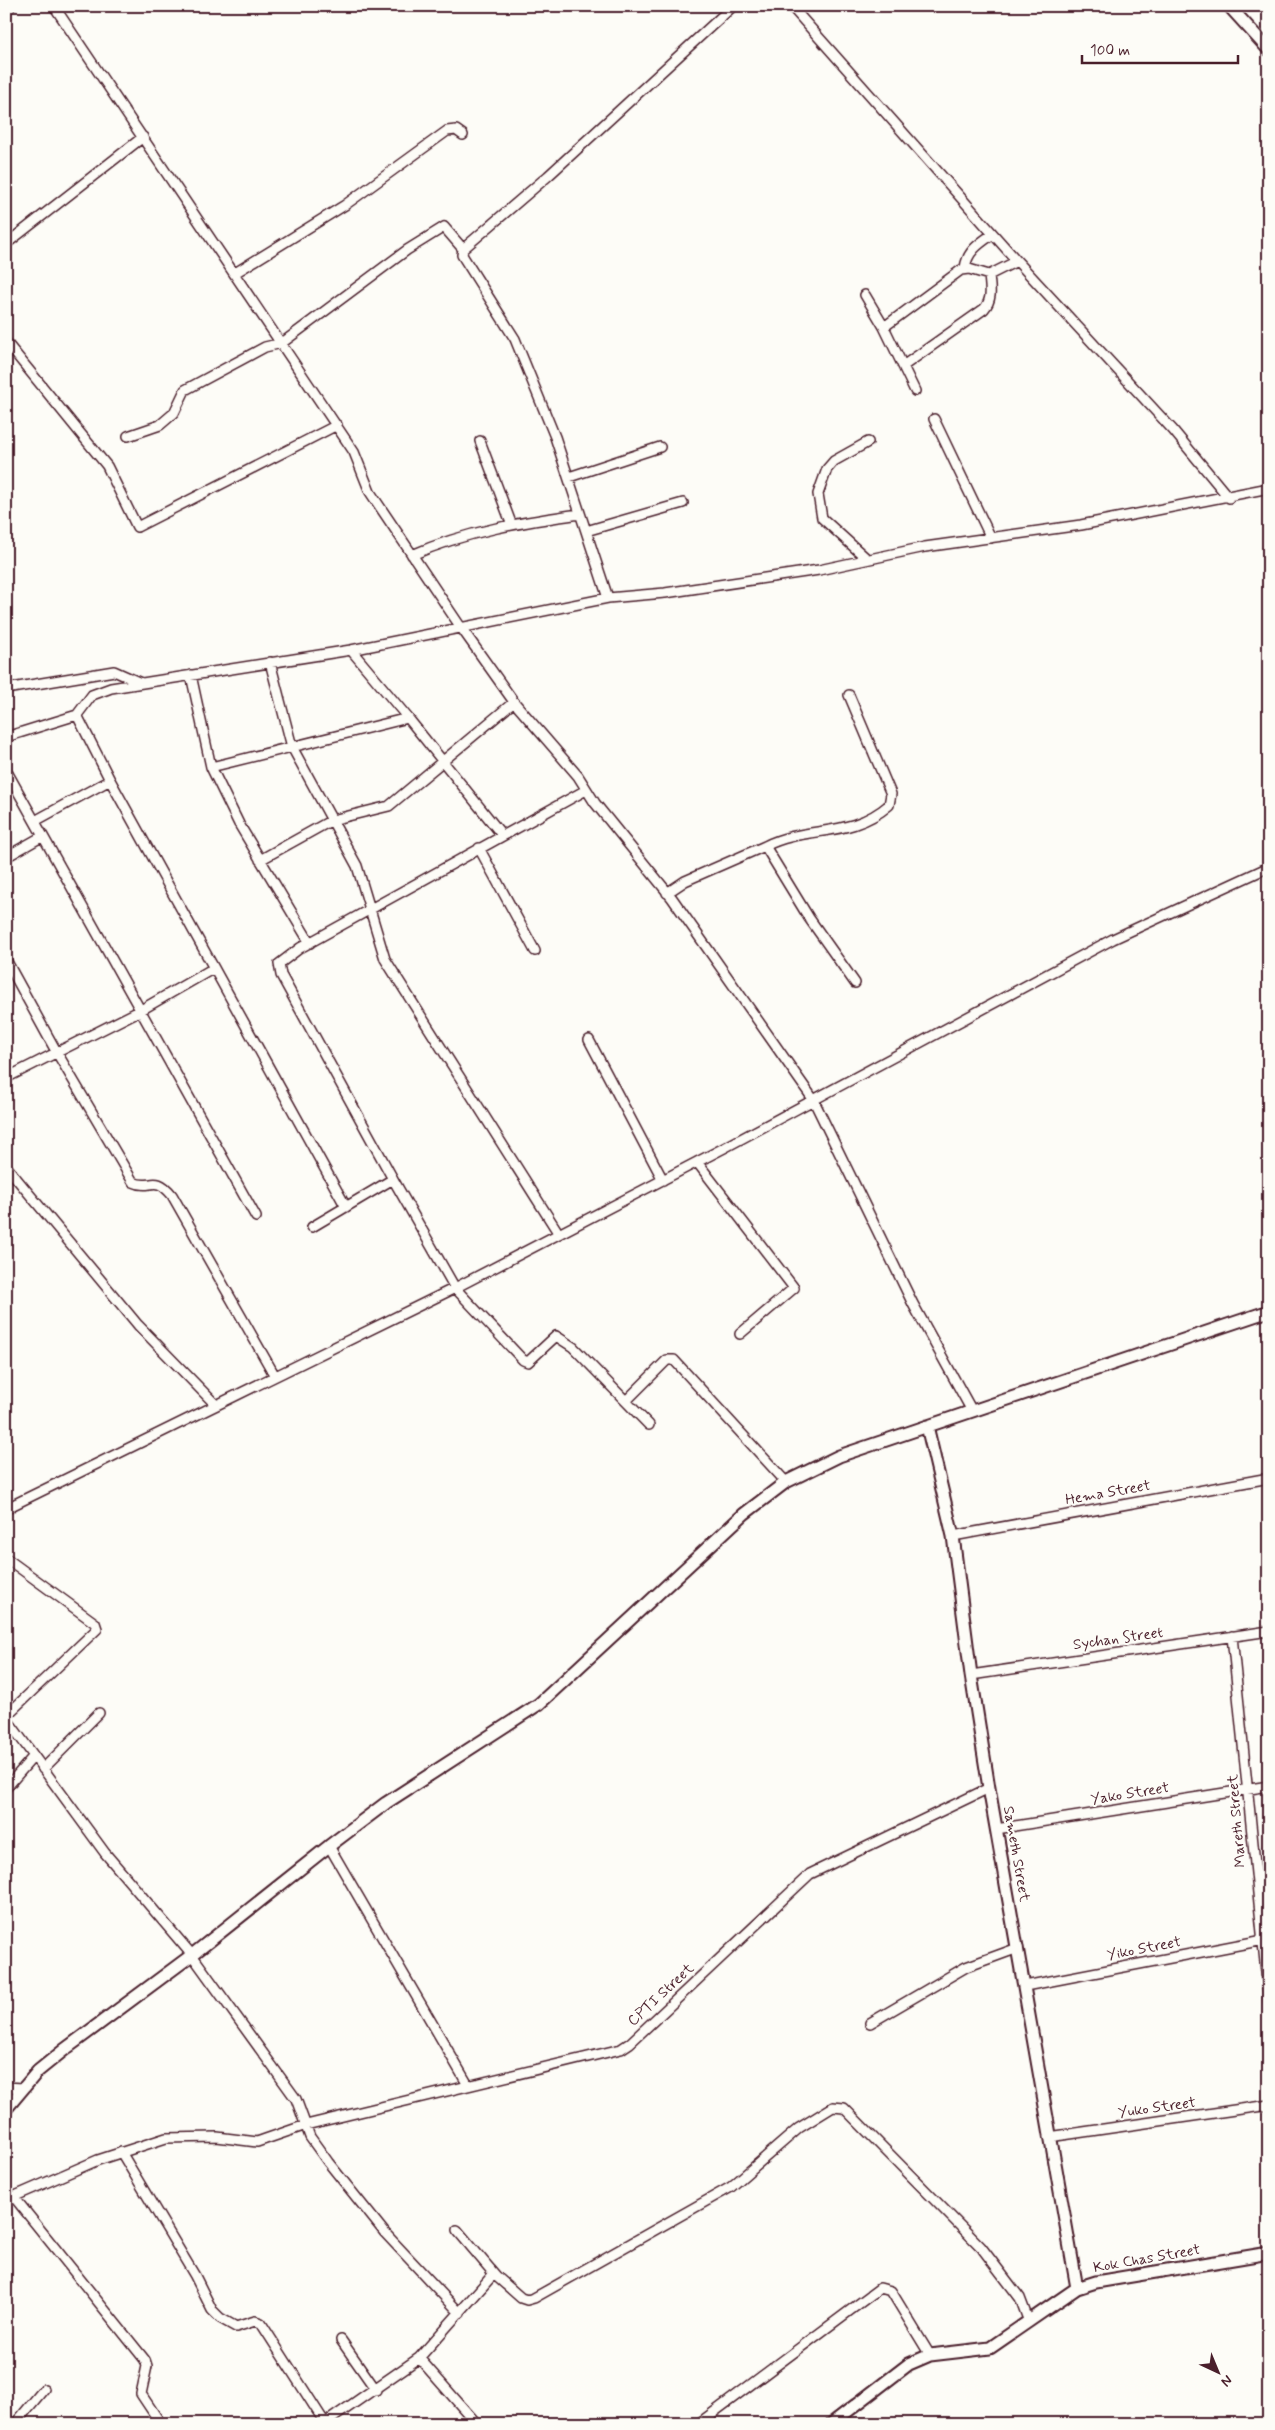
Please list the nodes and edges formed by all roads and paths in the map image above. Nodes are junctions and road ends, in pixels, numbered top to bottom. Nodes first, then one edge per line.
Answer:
1 (11, 6) edge
2 (54, 6) edge
3 (733, 6) edge
4 (791, 6) edge
5 (1229, 6) edge
6 (6, 10) edge
7 (1269, 50) edge
8 (463, 135) dead end
9 (143, 137) junction
10 (993, 234) junction
11 (6, 244) edge
12 (463, 249) junction
13 (1017, 261) junction
14 (965, 268) junction
15 (235, 273) junction
16 (989, 275) junction
17 (865, 295) dead end
18 (884, 327) junction
19 (6, 342) edge
20 (282, 343) junction
21 (903, 366) junction
22 (915, 391) dead end
23 (934, 418) dead end
24 (337, 425) junction
25 (128, 436) dead end
26 (480, 441) dead end
27 (868, 442) dead end
28 (660, 447) dead end
29 (569, 477) junction
30 (1269, 488) edge
31 (1229, 498) junction
32 (683, 503) dead end
33 (580, 514) junction
34 (511, 523) junction
35 (586, 531) junction
36 (991, 538) junction
37 (412, 555) junction
38 (866, 558) junction
39 (608, 598) junction
40 (460, 626) junction
41 (352, 650) junction
42 (270, 662) junction
43 (191, 675) junction
44 (142, 683) junction
45 (6, 689) edge
46 (849, 696) dead end
47 (514, 702) junction
48 (77, 715) junction
49 (408, 718) junction
50 (6, 737) edge
51 (292, 747) junction
52 (442, 762) junction
53 (211, 767) junction
54 (6, 770) edge
55 (110, 780) junction
56 (586, 790) junction
57 (332, 820) junction
58 (34, 821) junction
59 (43, 836) junction
60 (502, 836) junction
61 (765, 846) junction
62 (479, 848) junction
63 (6, 857) edge
64 (260, 860) junction
65 (1269, 867) edge
66 (668, 893) junction
67 (369, 910) junction
68 (310, 943) junction
69 (535, 951) dead end
70 (6, 960) edge
71 (214, 968) junction
72 (855, 984) dead end
73 (141, 1010) junction
74 (589, 1040) dead end
75 (56, 1051) junction
76 (6, 1078) edge
77 (813, 1098) junction
78 (697, 1162) junction
79 (6, 1166) edge
80 (393, 1179) junction
81 (663, 1180) junction
82 (346, 1207) junction
83 (256, 1217) dead end
84 (312, 1227) dead end
85 (559, 1234) junction
86 (455, 1288) junction
87 (1269, 1312) edge
88 (740, 1334) dead end
89 (275, 1376) junction
90 (626, 1400) junction
91 (216, 1405) junction
92 (972, 1411) junction
93 (650, 1425) dead end
94 (927, 1426) junction
95 (1269, 1478) edge
96 (786, 1482) junction
97 (6, 1510) edge
98 (952, 1536) junction
99 (6, 1558) edge
100 (1269, 1631) edge
101 (1232, 1636) junction
102 (971, 1675) junction
103 (99, 1713) dead end
104 (6, 1717) edge
105 (33, 1757) junction
106 (43, 1769) junction
107 (1269, 1786) edge
108 (6, 1788) edge
109 (989, 1788) junction
110 (1248, 1790) junction
111 (996, 1829) junction
112 (329, 1846) junction
113 (1265, 1940) edge
114 (1018, 1948) junction
115 (192, 1955) junction
116 (1025, 1986) junction
117 (1269, 2002) edge
118 (870, 2022) dead end
119 (468, 2085) junction
120 (6, 2087) edge
121 (23, 2088) junction
122 (1269, 2105) edge
123 (6, 2110) edge
124 (306, 2125) junction
125 (1049, 2137) junction
126 (121, 2152) junction
127 (10, 2199) edge
128 (457, 2230) dead end
129 (1269, 2253) edge
130 (496, 2276) junction
131 (1077, 2288) junction
132 (460, 2312) junction
133 (1029, 2322) junction
134 (341, 2340) dead end
135 (930, 2355) junction
136 (419, 2358) junction
137 (44, 2389) dead end
138 (376, 2390) junction
139 (325, 2423) edge
140 (15, 2424) edge
141 (161, 2424) edge
142 (478, 2424) edge
143 (698, 2424) edge
144 (832, 2424) edge

1 - 6 street
2 - 9 street
3 - 12 street
4 - 10 street
5 - 7 street
8 - 15 street
9 - 11 street
9 - 15 street
10 - 13 street
10 - 14 street
12 - 20 street
12 - 29 street
13 - 16 street
13 - 31 street
14 - 16 street
14 - 18 street
15 - 20 street
16 - 21 street
17 - 18 street
18 - 21 street
19 - 24 street
20 - 24 street
20 - 25 street
21 - 22 street
23 - 36 street
24 - 37 street
26 - 34 street
27 - 38 street
28 - 29 street
29 - 33 street
30 - 31 street
31 - 36 street
32 - 35 street
33 - 34 street
33 - 35 street
34 - 37 street
35 - 39 street
36 - 38 street
37 - 40 street
38 - 39 street
39 - 40 street
40 - 41 street
40 - 47 street
41 - 42 street
41 - 49 street
42 - 43 street
42 - 51 street
43 - 44 street
43 - 53 street
44 - 45 street
44 - 48 street
46 - 61 street
47 - 52 street
47 - 56 street
48 - 50 street
48 - 55 street
49 - 51 street
49 - 52 street
51 - 53 street
51 - 57 street
52 - 57 street
52 - 60 street
53 - 64 street
54 - 58 street
55 - 58 street
55 - 71 street
56 - 60 street
56 - 66 street
57 - 64 street
57 - 67 street
58 - 59 street
59 - 63 street
59 - 73 street
60 - 62 street
61 - 66 street
61 - 72 street
62 - 67 street
62 - 69 street
64 - 68 street
65 - 77 street
66 - 77 street
67 - 68 street
67 - 85 street
68 - 80 street
70 - 75 street
71 - 73 street
71 - 82 street
73 - 75 street
73 - 83 street
74 - 81 street
75 - 76 street
75 - 89 street
77 - 78 street
77 - 92 street
78 - 81 street
78 - 88 street
79 - 91 street
80 - 82 street
80 - 86 street
81 - 85 street
82 - 84 street
85 - 86 street
86 - 89 street
86 - 90 street
87 - 92 street
89 - 91 street
90 - 93 street
90 - 96 street
91 - 97 street
92 - 94 street
94 - 96 street
94 - 98 street, Sameth Street
95 - 98 street, Hema Street
96 - 112 street
98 - 102 street, Sameth Street
99 - 104 street
100 - 101 street, Sychan Street
101 - 102 street, Sychan Street
101 - 110 street, Mareth Street
102 - 109 street, Sameth Street
103 - 106 street
104 - 105 street
105 - 106 street
105 - 108 street
106 - 115 street
107 - 110 street, Yako Street
109 - 111 street, Sameth Street
109 - 119 street, CPTI Street
110 - 111 street, Yako Street
110 - 113 street, Mareth Street
111 - 114 street, Sameth Street
112 - 115 street
112 - 119 street
113 - 116 street, Yiko Street
113 - 117 street, Mareth Street
114 - 116 street, Sameth Street
114 - 118 street
115 - 121 street
115 - 124 street
116 - 125 street, Sameth Street
119 - 124 street, CPTI Street
120 - 121 street
121 - 123 street
122 - 125 street, Yuko Street
124 - 126 street, CPTI Street
124 - 132 street
125 - 131 street, Sameth Street
126 - 127 street, CPTI Street
126 - 139 street
127 - 141 street
128 - 130 street
129 - 131 street, Kok Chas Street
130 - 132 street
130 - 133 street
131 - 133 street, Kok Chas Street
132 - 136 street
133 - 135 street, Kok Chas Street
134 - 138 street
135 - 143 street
135 - 144 street, Kok Chas Street
136 - 138 street
136 - 142 street
137 - 140 street
138 - 139 street

